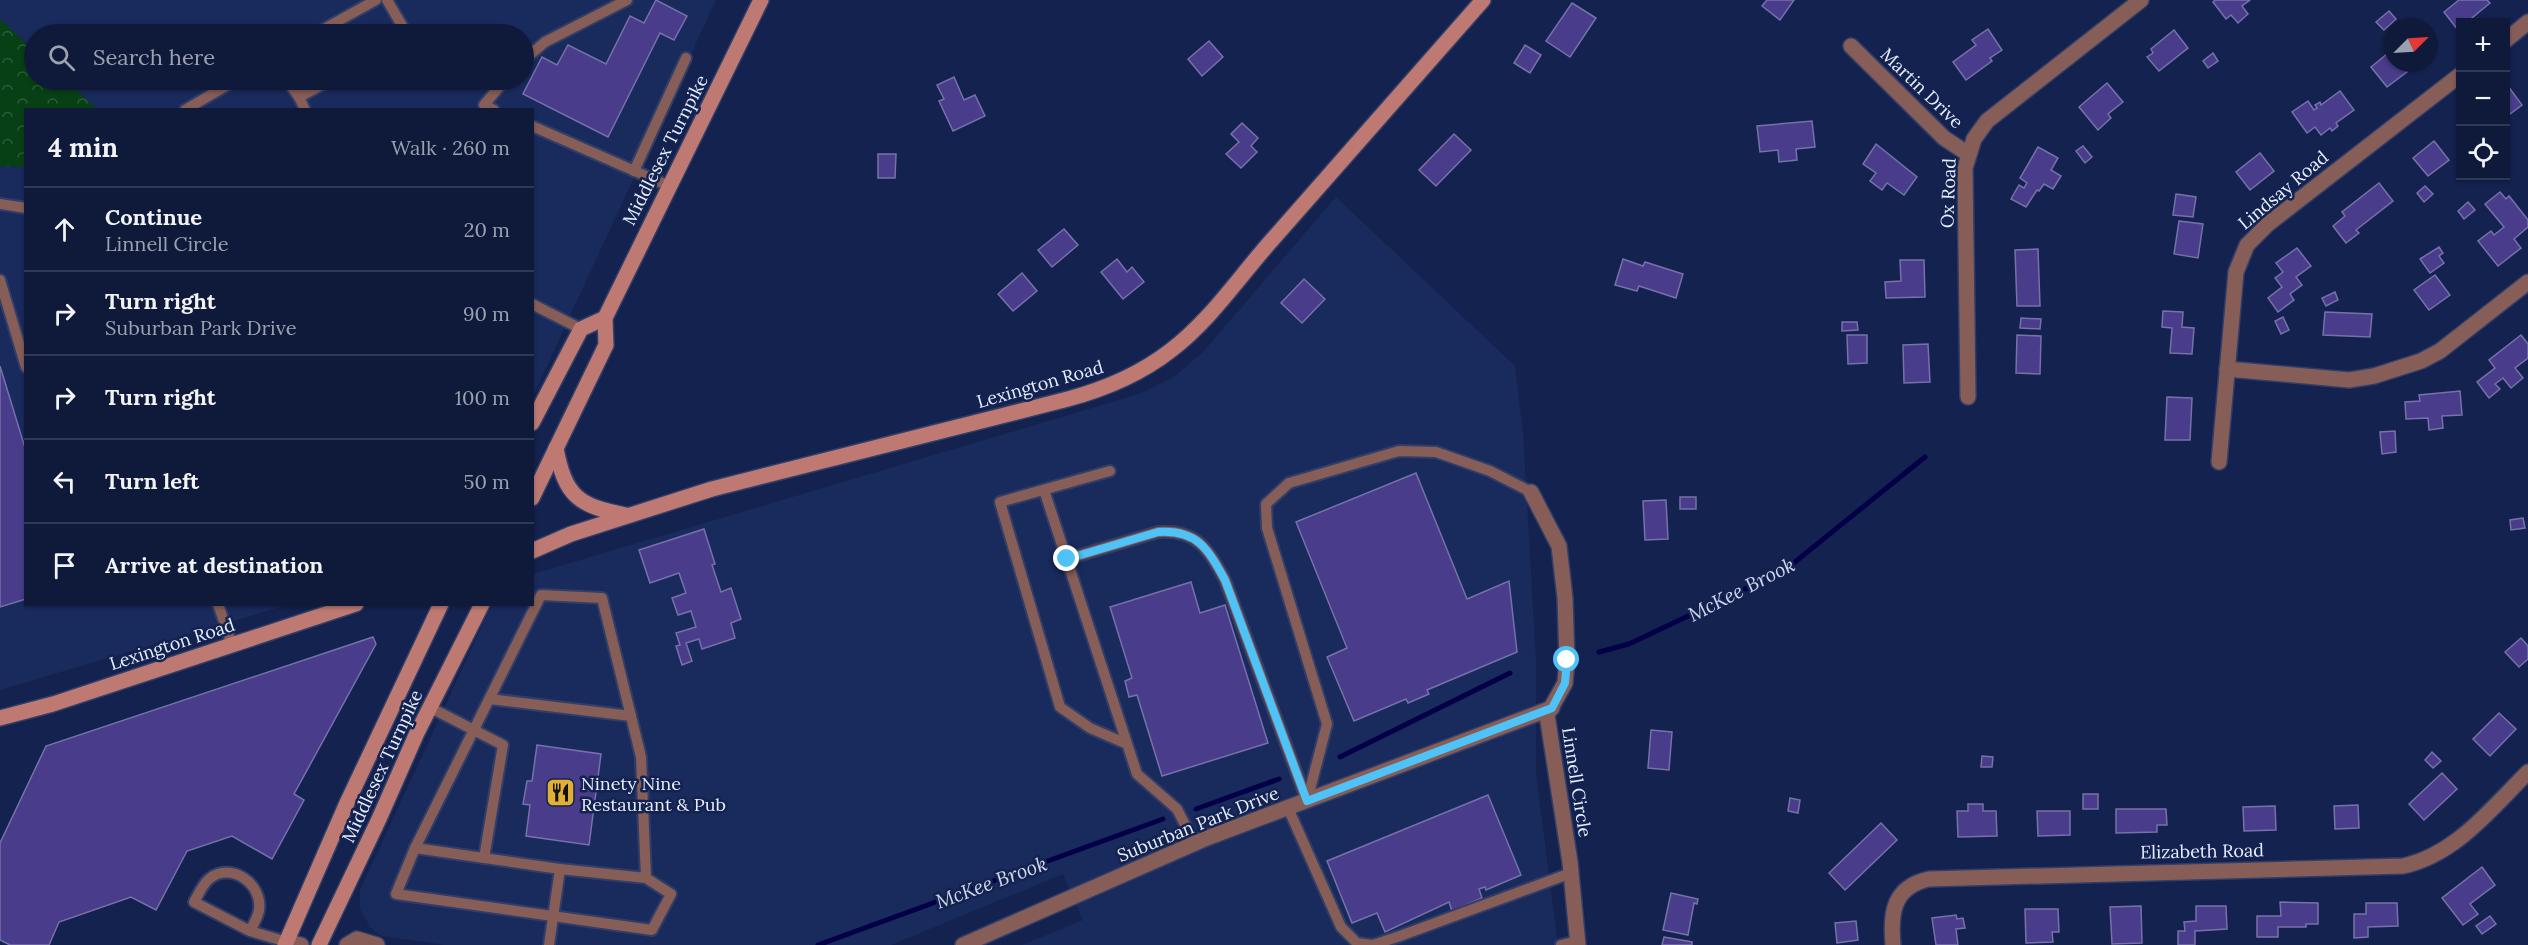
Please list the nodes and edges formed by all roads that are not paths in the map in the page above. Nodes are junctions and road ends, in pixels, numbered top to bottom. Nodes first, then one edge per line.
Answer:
1 (376, 0) edge
2 (387, 0) edge
3 (627, 0) edge
4 (1483, 0) edge
5 (2141, 0) edge
6 (758, 1) edge
7 (2528, 22) edge
8 (333, 24) edge
9 (401, 24) edge
10 (2510, 36) edge
11 (1851, 46) dead end
12 (534, 51) edge
13 (686, 58) dead end
14 (2456, 78) edge
15 (219, 90) edge
16 (294, 90) edge
17 (313, 90) edge
18 (497, 90) edge
19 (299, 98) junction
20 (188, 108) edge
21 (305, 108) edge
22 (490, 108) edge
23 (534, 127) edge
24 (1968, 154) junction
25 (634, 171) junction
26 (669, 186) junction
27 (0, 204) edge
28 (24, 208) edge
29 (0, 280) edge
30 (2528, 282) edge
31 (534, 305) edge
32 (605, 318) junction
33 (581, 329) junction
34 (24, 360) edge
35 (2227, 369) junction
36 (1968, 397) dead end
37 (534, 419) edge
38 (556, 448) junction
39 (2219, 462) dead end
40 (1110, 471) dead end
41 (1044, 490) junction
42 (1531, 492) joint
43 (534, 494) edge
44 (629, 515) junction
45 (534, 550) edge
46 (1067, 559) junction
47 (219, 606) edge
48 (350, 606) edge
49 (440, 606) edge
50 (481, 606) edge
51 (232, 645) junction
52 (490, 699) junction
53 (429, 707) junction
54 (1552, 708) junction
55 (631, 716) junction
56 (0, 718) edge
57 (474, 731) junction
58 (1127, 744) junction
59 (2528, 772) edge
60 (1307, 801) junction
61 (1288, 808) junction
62 (1195, 844) junction
63 (415, 848) junction
64 (484, 858) junction
65 (560, 869) junction
66 (1571, 873) junction
67 (646, 878) junction
68 (553, 918) junction
69 (250, 931) junction
70 (1578, 943) edge
71 (291, 944) edge
72 (969, 944) edge
73 (319, 945) edge
74 (347, 945) edge
75 (377, 945) edge
76 (549, 945) edge
77 (1561, 945) edge
78 (1893, 945) edge

1 - 8 lane
2 - 9 lane
3 - 12 lane
4 - 44 street, Lexington Road
5 - 24 street, Ox Road
6 - 26 street, Middlesex Turnpike
7 - 10 street
11 - 24 street, Martin Drive
13 - 25 lane
14 - 35 street, Lindsay Road
15 - 20 lane
16 - 19 lane
17 - 19 lane
18 - 22 lane
19 - 21 lane
23 - 25 lane
24 - 36 street, Ox Road
25 - 26 lane
26 - 32 street, Middlesex Turnpike
27 - 28 lane
29 - 34 lane
30 - 35 street
31 - 33 lane
32 - 33 street
32 - 38 street, Middlesex Turnpike
33 - 37 street
35 - 39 street, Lindsay Road
38 - 43 street, Middlesex Turnpike
38 - 44 street
40 - 41 lane
41 - 46 lane
41 - 58 lane
42 - 54 street, Linnell Circle
42 - 60 lane
44 - 45 street, Lexington Road
46 - 58 lane
46 - 60 lane
47 - 51 lane
48 - 51 street, Lexington Road
49 - 71 street, Middlesex Turnpike
50 - 53 street, Middlesex Turnpike
51 - 56 street, Lexington Road
52 - 55 lane
52 - 55 lane
52 - 57 lane
53 - 57 lane
53 - 73 street, Middlesex Turnpike
54 - 60 street, Suburban Park Drive
54 - 66 street, Linnell Circle
55 - 67 lane
57 - 63 lane
57 - 64 lane
58 - 62 lane
59 - 78 street, Elizabeth Road
60 - 61 street, Suburban Park Drive
61 - 62 street, Suburban Park Drive
61 - 66 lane
62 - 72 street, Suburban Park Drive
63 - 64 lane
63 - 68 lane
64 - 65 lane
65 - 67 lane
65 - 68 lane
66 - 70 street, Linnell Circle
67 - 68 lane
68 - 76 lane
69 - 69 lane
69 - 71 lane
70 - 77 lane
74 - 75 street

